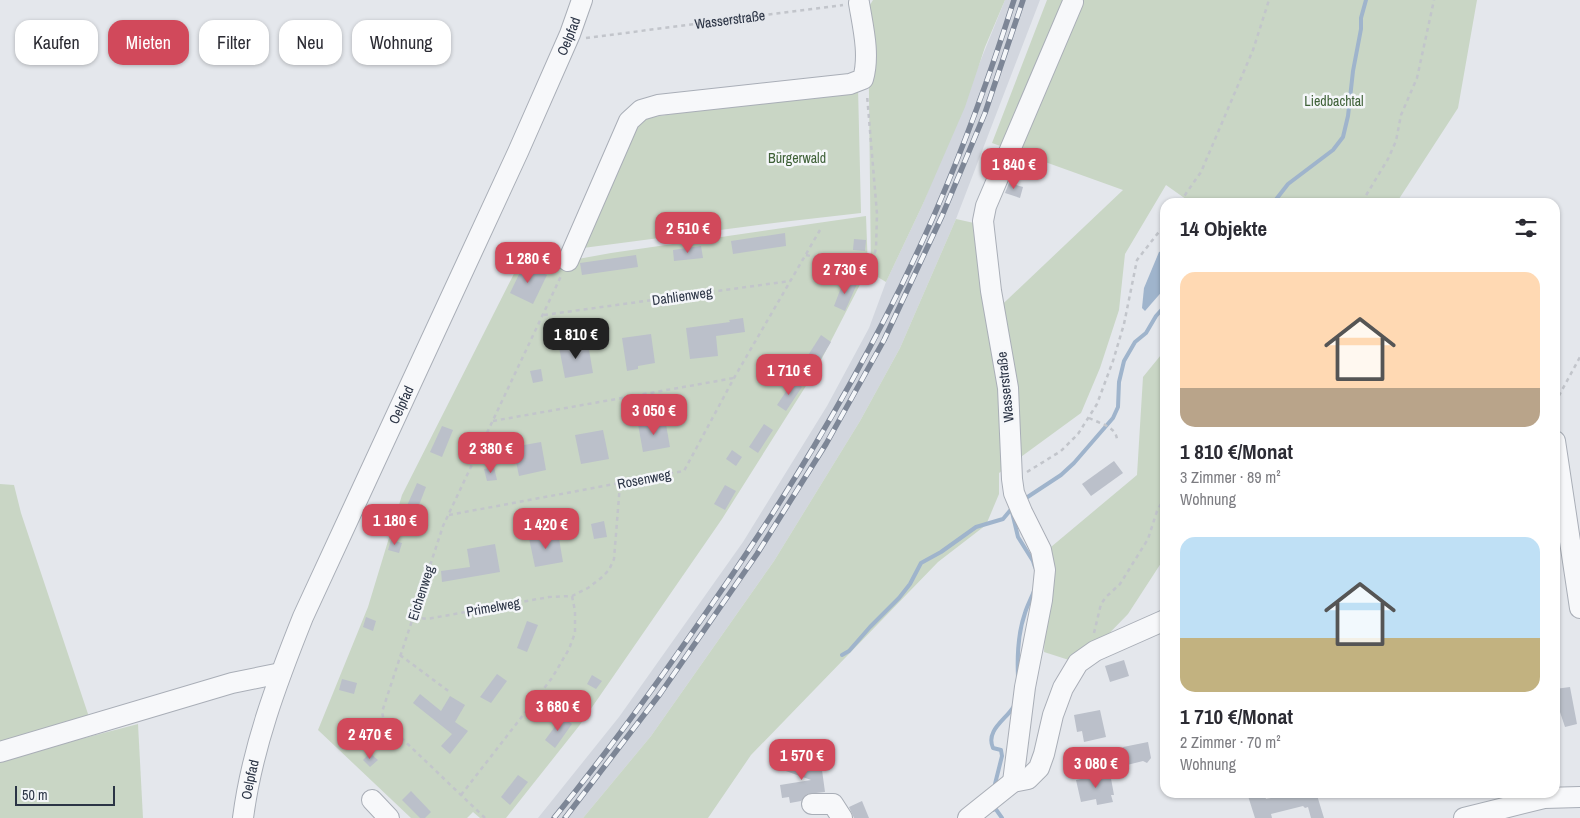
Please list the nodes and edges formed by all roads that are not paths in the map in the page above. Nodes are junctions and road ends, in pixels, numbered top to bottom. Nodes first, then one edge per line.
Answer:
1 (582, 0) edge
2 (1073, 2) dead end
3 (859, 3) road end
4 (568, 261) road end
5 (1560, 474) edge
6 (1580, 608) edge
7 (1160, 622) edge
8 (280, 673) junction
9 (0, 752) edge
10 (1018, 781) junction
11 (1580, 797) edge
12 (1544, 798) edge
13 (1560, 798) edge
14 (372, 800) dead end
15 (812, 804) dead end
16 (243, 818) edge
17 (389, 818) edge
18 (842, 818) edge
19 (968, 818) edge
20 (1464, 818) edge

1 - 8 street, Oelpfad
2 - 10 street, Wasserstraße
3 - 4 street
5 - 6 street
7 - 10 street
8 - 9 street
8 - 16 street, Oelpfad
10 - 19 street
11 - 13 street
12 - 20 street
14 - 17 street
15 - 18 street

